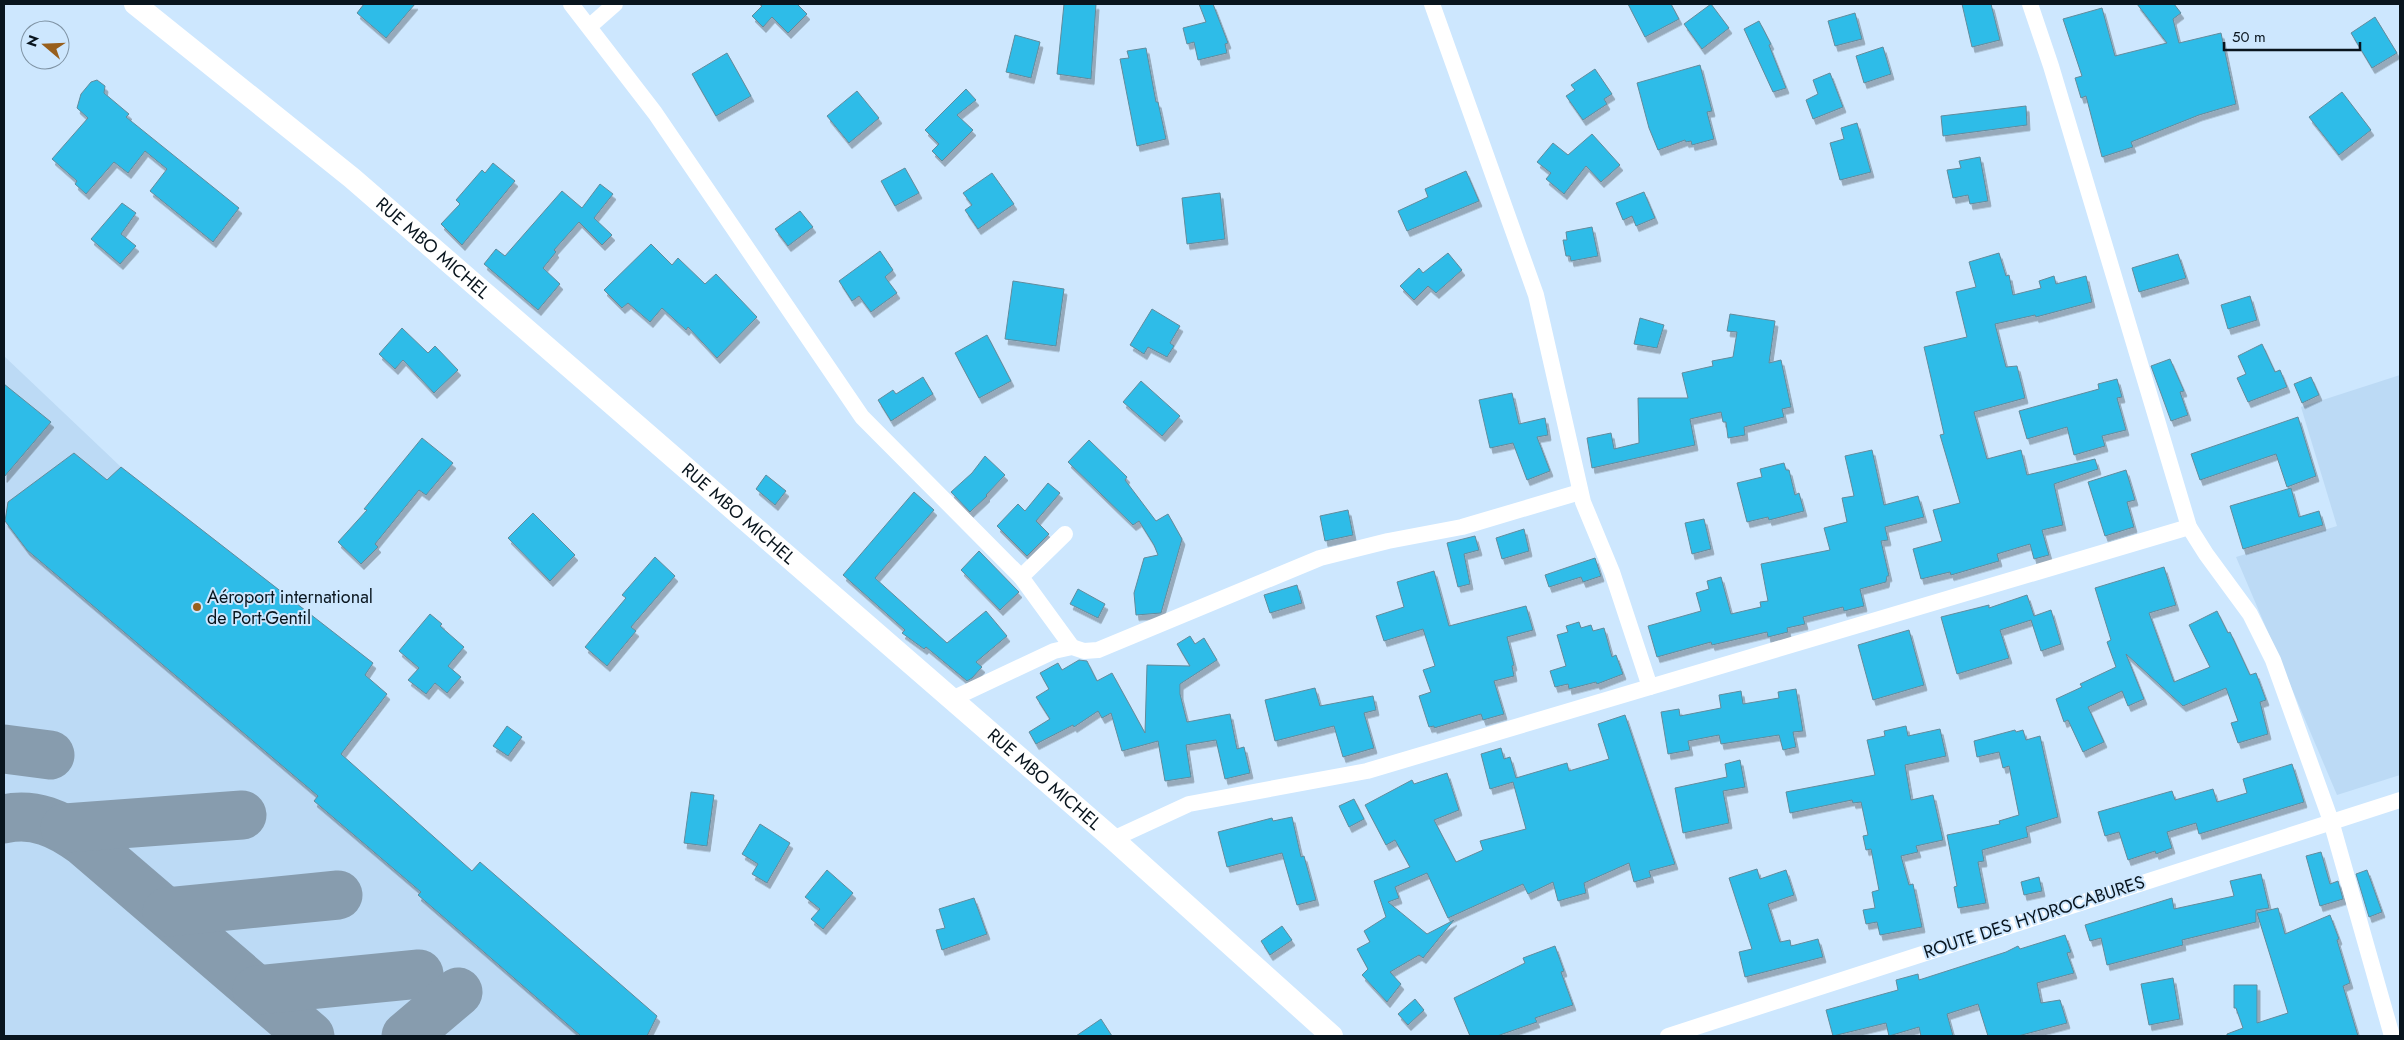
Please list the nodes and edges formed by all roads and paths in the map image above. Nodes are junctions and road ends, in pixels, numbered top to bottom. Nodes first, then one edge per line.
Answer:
1 (135, 4) edge
2 (571, 4) edge
3 (615, 4) edge
4 (1432, 4) edge
5 (2030, 4) edge
6 (590, 26) junction
7 (1580, 492) junction
8 (2189, 527) junction
9 (1065, 534) dead end
10 (1021, 577) junction
11 (1072, 647) junction
12 (1650, 687) junction
13 (952, 699) junction
14 (2400, 800) edge
15 (2331, 821) junction
16 (1113, 839) junction
17 (1332, 1036) edge
18 (1668, 1036) edge
19 (2392, 1036) edge

1 - 13 street, RUE MBO MICHEL
2 - 6 street
3 - 6 street
4 - 7 street
5 - 8 street
6 - 10 street
7 - 11 street
7 - 12 street
8 - 12 street
8 - 15 street
9 - 10 street
10 - 11 street
11 - 13 street
12 - 16 street
13 - 16 street, RUE MBO MICHEL
14 - 15 street, ROUTE DES HYDROCABURES
15 - 18 street, ROUTE DES HYDROCABURES
15 - 19 street
16 - 17 street, RUE MBO MICHEL

